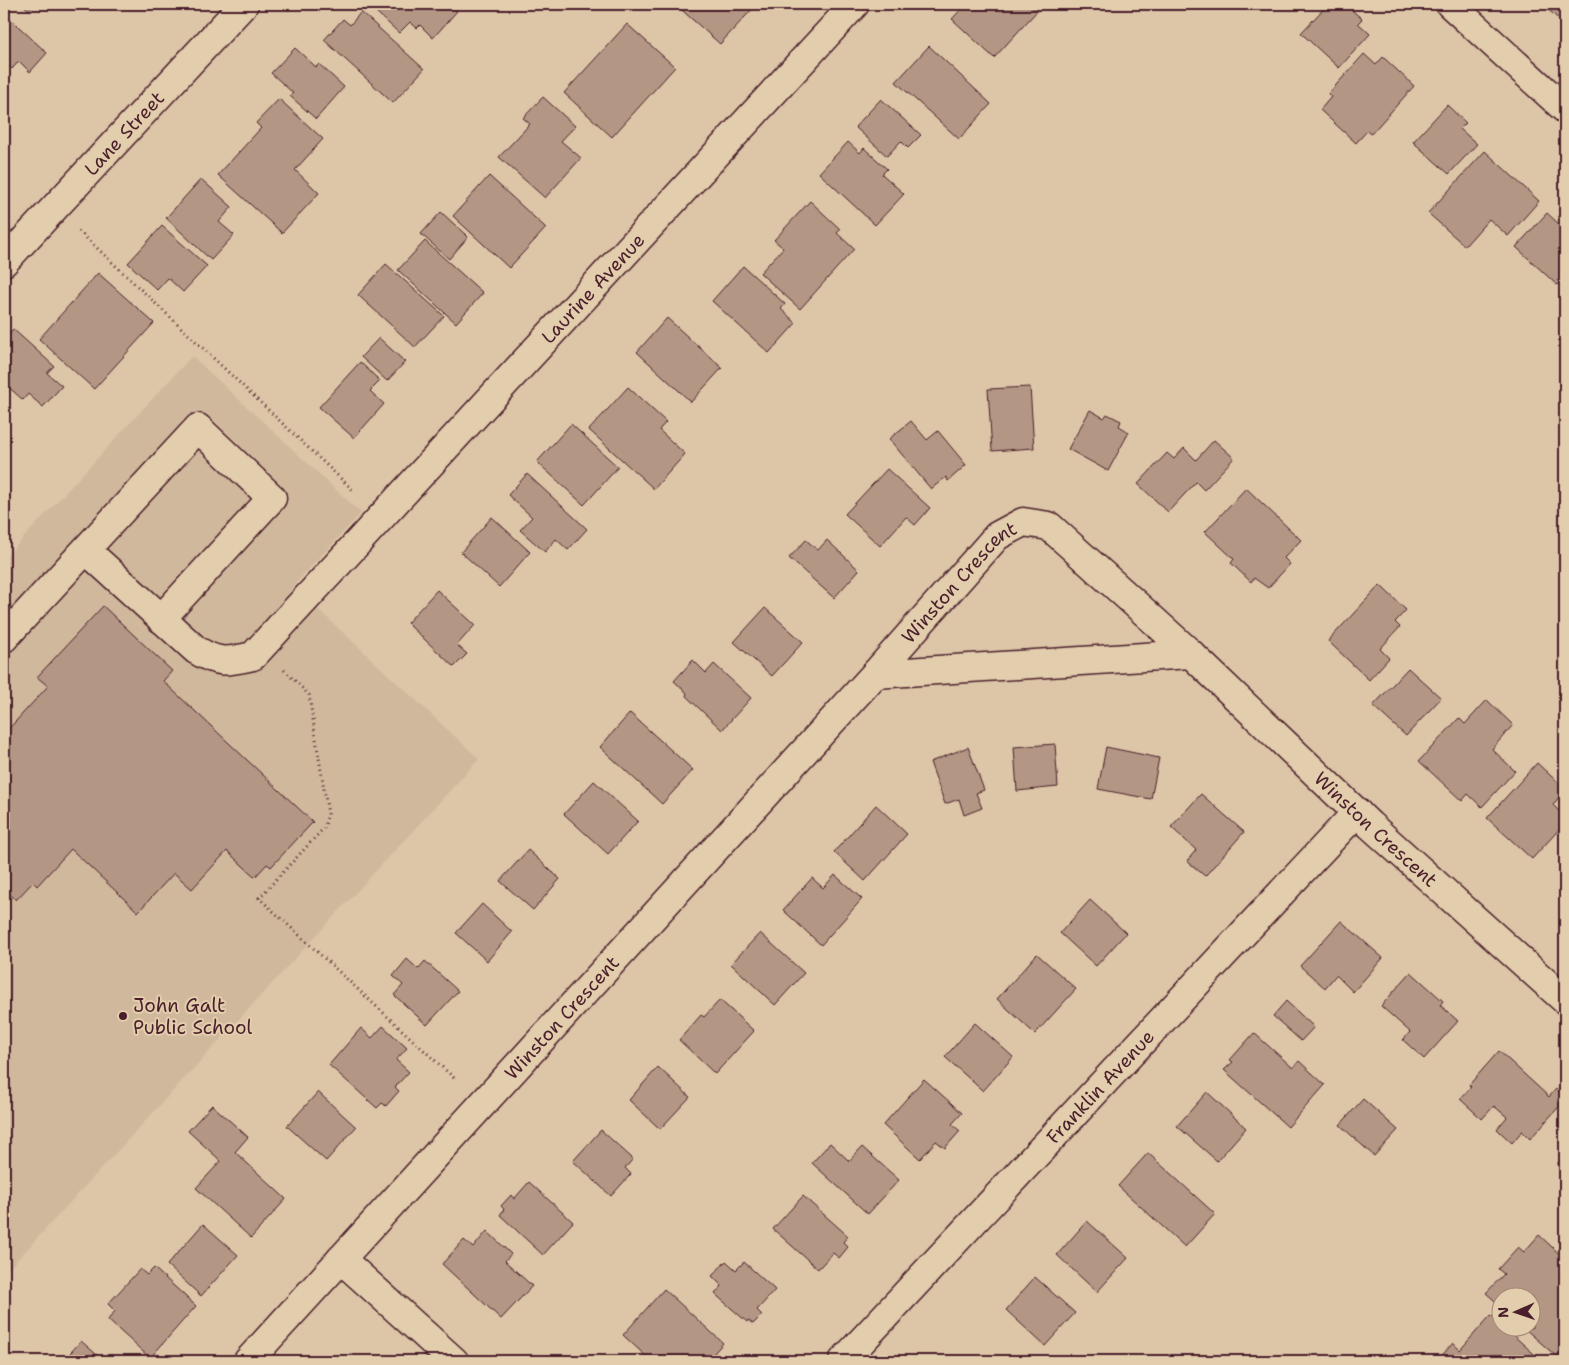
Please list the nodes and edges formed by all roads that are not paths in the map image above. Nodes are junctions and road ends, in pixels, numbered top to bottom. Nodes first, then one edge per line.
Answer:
1 (244, 4) edge
2 (855, 4) edge
3 (1450, 4) edge
4 (1565, 109) edge
5 (8, 248) edge
6 (86, 550) junction
7 (161, 619) junction
8 (4, 638) edge
9 (1191, 654) junction
10 (875, 674) junction
11 (1357, 812) junction
12 (1565, 1000) edge
13 (341, 1260) junction
14 (248, 1361) edge
15 (454, 1361) edge
16 (843, 1361) edge

1 - 5 street, Lane Street
2 - 7 street, Laurine Avenue
3 - 4 street
6 - 7 street, Laurine Avenue
6 - 7 street
6 - 8 street
9 - 10 street, Winston Crescent
9 - 10 street, Winston Crescent
9 - 11 street, Winston Crescent
10 - 13 street, Winston Crescent
11 - 12 street, Winston Crescent
11 - 16 street, Franklin Avenue
13 - 14 street, Winston Crescent
13 - 15 street

